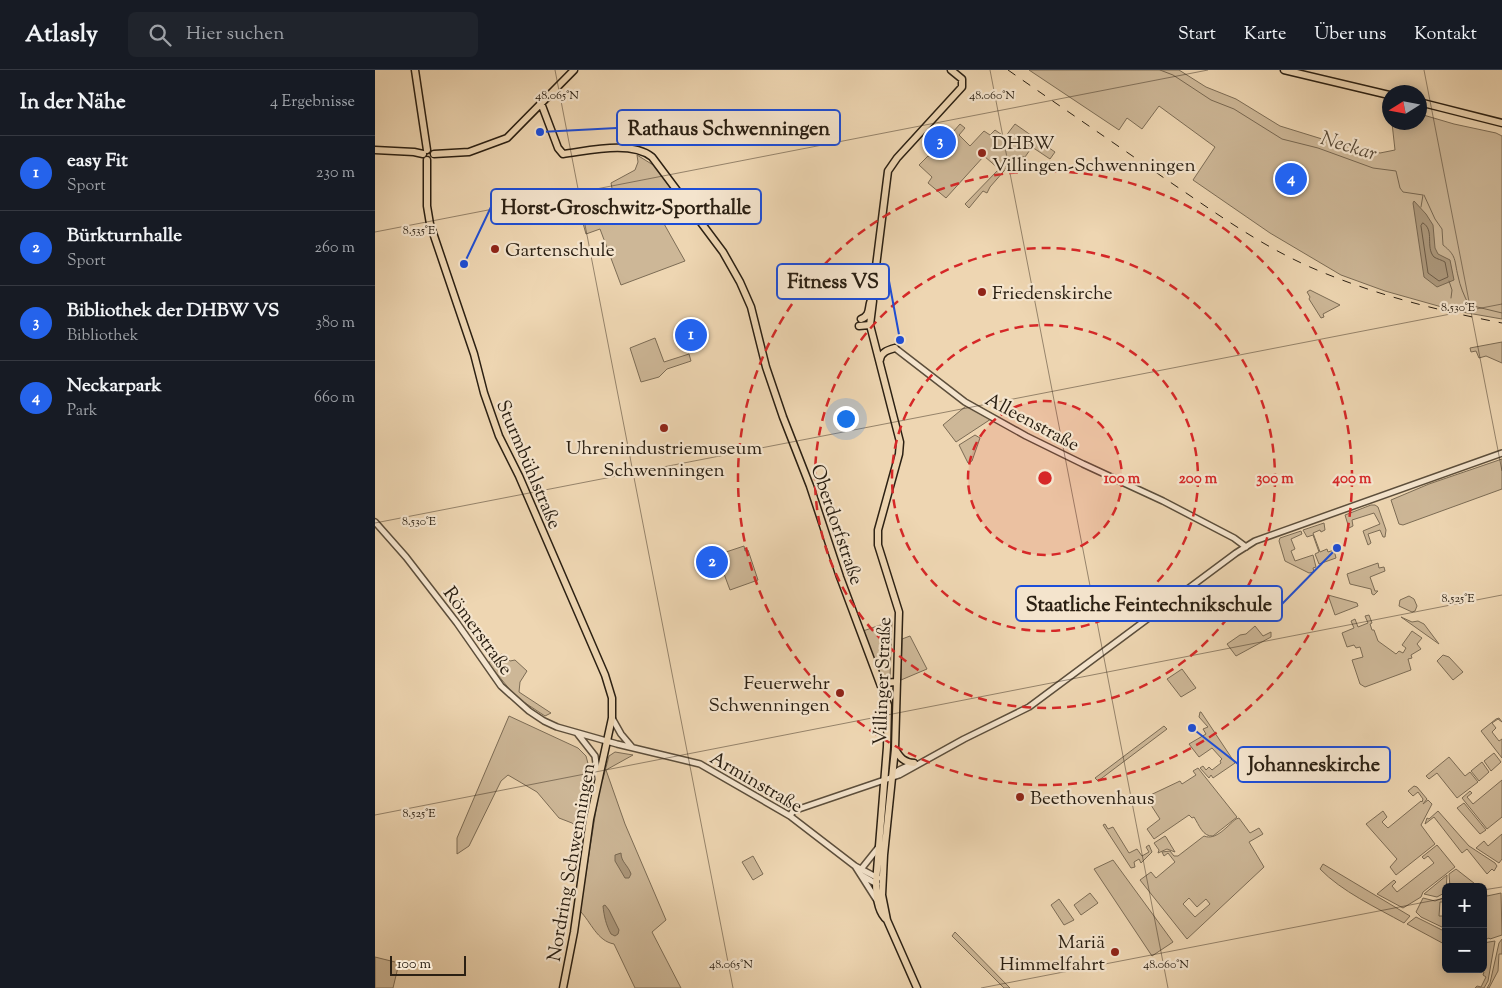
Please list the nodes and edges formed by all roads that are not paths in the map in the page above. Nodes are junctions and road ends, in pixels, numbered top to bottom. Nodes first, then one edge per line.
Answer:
1 (415, 70) edge
2 (573, 70) edge
3 (951, 70) edge
4 (1284, 70) edge
5 (1382, 93) edge
6 (541, 103) junction
7 (1427, 104) edge
8 (1502, 123) edge
9 (375, 150) edge
10 (425, 152) junction
11 (434, 154) junction
12 (427, 160) junction
13 (872, 298) junction
14 (870, 325) junction
15 (895, 348) joint
16 (880, 361) junction
17 (1502, 453) edge
18 (375, 522) edge
19 (1246, 547) junction
20 (897, 682) junction
21 (880, 683) junction
22 (612, 718) junction
23 (577, 732) junction
24 (607, 741) junction
25 (633, 747) junction
26 (895, 750) junction
27 (928, 758) junction
28 (914, 763) junction
29 (892, 777) junction
30 (598, 778) junction
31 (884, 779) junction
32 (790, 816) junction
33 (879, 848) junction
34 (861, 871) junction
35 (880, 882) junction
36 (877, 900) junction
37 (887, 920) junction
38 (563, 988) edge
39 (917, 988) edge

1 - 10 main road
2 - 6 main road
3 - 13 main road
4 - 5 main road
6 - 11 main road
6 - 21 main road, Oberdorfstraße
7 - 8 main road
9 - 10 main road
10 - 11 main road
10 - 12 main road
11 - 12 main road
12 - 22 main road, Sturmbühlstraße
13 - 14 main road
13 - 14 main road
14 - 16 main road, Villinger Straße
15 - 16 main road
15 - 19 street, Alleenstraße
16 - 20 main road, Villinger Straße
17 - 19 street
18 - 23 street, Römerstraße
19 - 27 street
20 - 21 main road
20 - 26 main road, Villinger Straße
21 - 31 main road, Oberdorfstraße
22 - 24 main road, Sturmbühlstraße
22 - 25 street
23 - 24 street, Römerstraße
23 - 30 street
24 - 25 street, Arminstraße
24 - 30 main road, Nordring Schwenningen
25 - 32 street, Arminstraße
26 - 28 main road
26 - 29 main road, Villinger Straße
27 - 28 street
27 - 29 street
28 - 29 street
29 - 31 street
29 - 35 main road, Villinger Straße
30 - 38 main road, Nordring Schwenningen
31 - 32 street
31 - 33 main road, Villinger Straße
32 - 34 street, Arminstraße
33 - 34 street
33 - 35 main road, Villinger Straße
34 - 35 street, Arminstraße
34 - 36 street, Arminstraße
35 - 36 main road, Villinger Straße
35 - 37 main road, Villinger Straße
36 - 37 main road, Villinger Straße
37 - 39 main road, Villinger Straße

